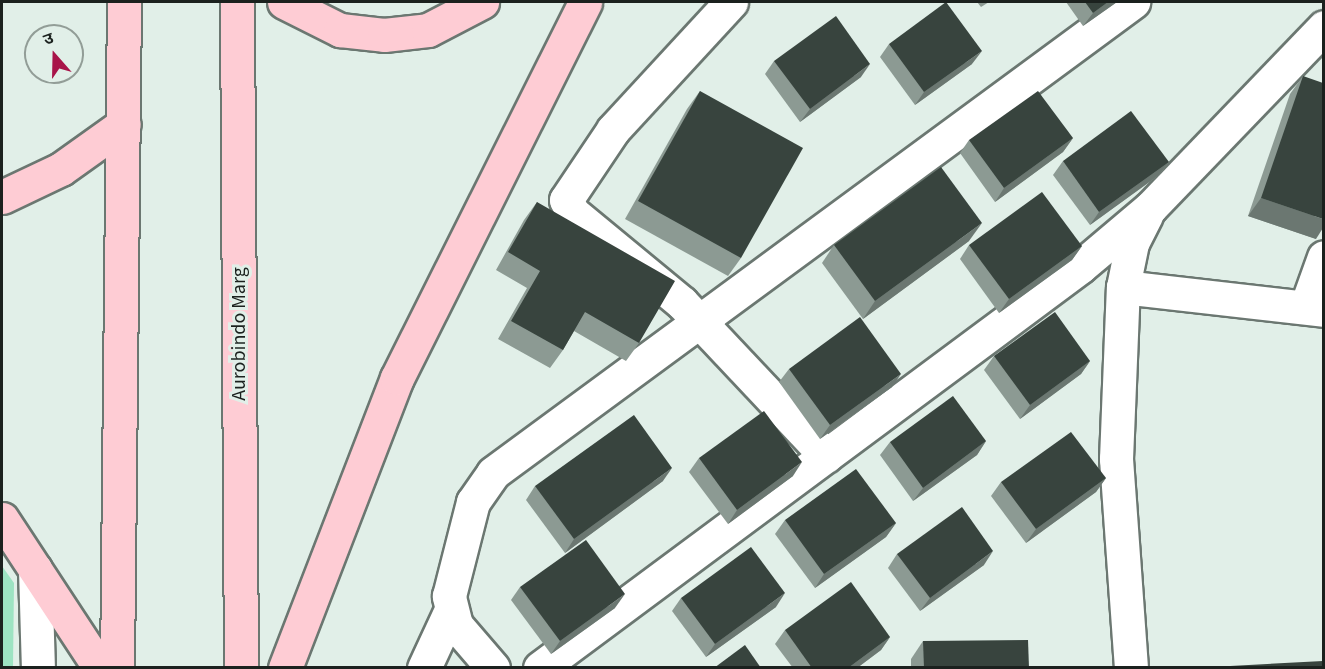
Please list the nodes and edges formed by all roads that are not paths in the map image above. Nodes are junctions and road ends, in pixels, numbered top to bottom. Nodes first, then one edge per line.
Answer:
1 (124, 2) edge
2 (237, 2) edge
3 (284, 2) edge
4 (482, 2) edge
5 (585, 2) edge
6 (731, 2) edge
7 (1132, 2) edge
8 (1320, 2) edge
9 (1323, 10) edge
10 (1323, 27) edge
11 (124, 124) junction
12 (2, 197) edge
13 (1150, 208) junction
14 (1323, 257) edge
15 (1123, 287) junction
16 (1315, 308) edge
17 (698, 319) junction
18 (826, 456) junction
19 (2, 519) edge
20 (35, 569) junction
21 (450, 612) junction
22 (38, 668) edge
23 (100, 668) edge
24 (117, 668) edge
25 (241, 668) edge
26 (285, 668) edge
27 (424, 668) edge
28 (493, 668) edge
29 (540, 668) edge
30 (1131, 668) edge

1 - 11 main road
2 - 25 main road, Aurobindo Marg
3 - 4 main road
5 - 26 main road
6 - 17 street
7 - 17 street
8 - 9 street
10 - 13 street
11 - 12 main road
11 - 24 main road
13 - 15 street
13 - 18 street
14 - 16 street
15 - 16 street
15 - 30 street
17 - 18 street
17 - 21 street
18 - 29 street
19 - 20 main road
20 - 22 street
20 - 23 main road
21 - 27 street
21 - 28 street

